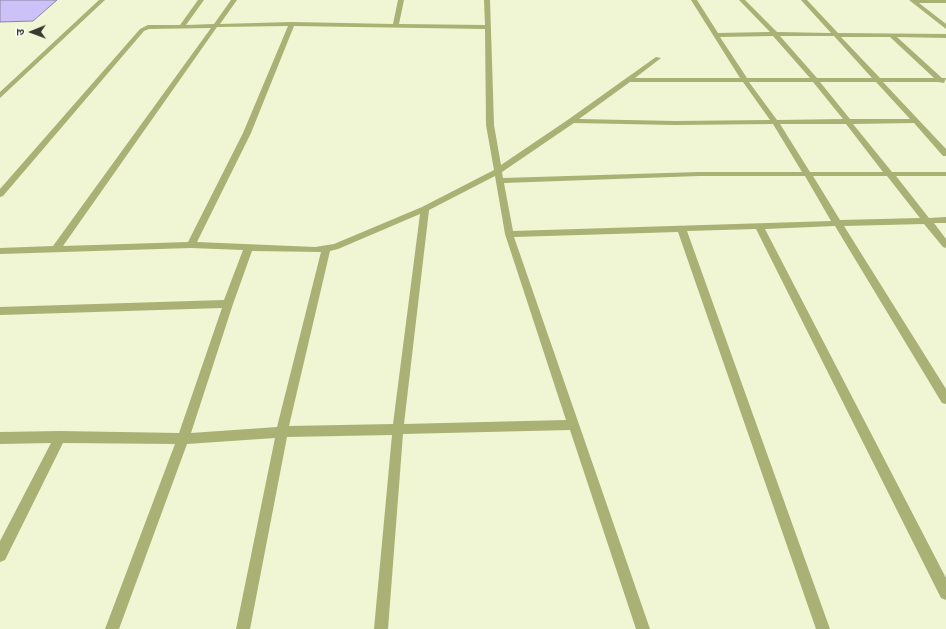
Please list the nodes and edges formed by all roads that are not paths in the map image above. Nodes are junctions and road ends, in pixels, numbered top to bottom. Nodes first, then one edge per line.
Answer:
1 (102, 0) edge
2 (201, 0) edge
3 (234, 0) edge
4 (401, 0) edge
5 (487, 0) edge
6 (694, 0) edge
7 (742, 0) edge
8 (804, 0) edge
9 (913, 0) edge
10 (946, 1) edge
11 (292, 24) junction
12 (396, 24) junction
13 (182, 26) junction
14 (215, 26) junction
15 (487, 27) junction
16 (946, 27) edge
17 (775, 34) junction
18 (715, 35) junction
19 (836, 35) junction
20 (891, 35) junction
21 (946, 36) edge
22 (658, 58) dead end
23 (744, 79) junction
24 (630, 80) junction
25 (815, 80) junction
26 (876, 80) junction
27 (943, 80) edge
28 (946, 86) edge
29 (0, 96) edge
30 (572, 121) junction
31 (847, 121) junction
32 (916, 121) junction
33 (775, 122) junction
34 (946, 154) edge
35 (498, 171) junction
36 (889, 173) junction
37 (808, 174) junction
38 (946, 174) edge
39 (500, 181) junction
40 (0, 194) edge
41 (425, 209) junction
42 (926, 220) junction
43 (946, 220) edge
44 (837, 223) junction
45 (759, 226) junction
46 (681, 228) junction
47 (509, 234) junction
48 (191, 245) junction
49 (946, 245) edge
50 (249, 247) junction
51 (326, 249) junction
52 (56, 250) junction
53 (0, 251) edge
54 (228, 304) junction
55 (0, 311) edge
56 (946, 399) edge
57 (574, 425) junction
58 (398, 429) junction
59 (282, 432) junction
60 (60, 437) junction
61 (0, 438) edge
62 (183, 439) junction
63 (0, 555) edge
64 (946, 593) edge
65 (112, 629) edge
66 (243, 629) edge
67 (381, 629) edge
68 (643, 629) edge
69 (823, 629) edge

1 - 29 street
2 - 13 street
3 - 14 street
4 - 12 street
5 - 15 street
6 - 18 street
7 - 17 street
8 - 19 street
9 - 10 street
9 - 16 street
11 - 12 street
11 - 14 street
11 - 48 street
12 - 15 street
13 - 14 street
13 - 40 street
14 - 52 street
15 - 35 street
17 - 18 street
17 - 19 street
17 - 25 street
18 - 23 street
19 - 20 street
19 - 26 street
20 - 21 street
20 - 27 street
22 - 24 street
23 - 24 street
23 - 25 street
23 - 33 street
24 - 30 street
25 - 26 street
25 - 31 street
26 - 27 street
26 - 32 street
27 - 28 street
30 - 33 street
30 - 35 street
31 - 32 street
31 - 33 street
31 - 36 street
32 - 34 street
33 - 37 street
35 - 39 street
35 - 41 street
36 - 37 street
36 - 38 street
36 - 42 street
37 - 39 street
37 - 44 street
39 - 47 street
41 - 51 street
41 - 58 street
42 - 43 street
42 - 44 street
42 - 49 street
44 - 45 street
44 - 56 street
45 - 46 street
45 - 64 street
46 - 47 street
46 - 69 street
47 - 57 street
48 - 50 street
48 - 52 street
50 - 51 street
50 - 54 street
51 - 59 street
52 - 53 street
54 - 55 street
54 - 62 street
57 - 58 street
57 - 68 street
58 - 59 street
58 - 67 street
59 - 62 street
59 - 66 street
60 - 61 street
60 - 62 street
60 - 63 street
62 - 65 street

